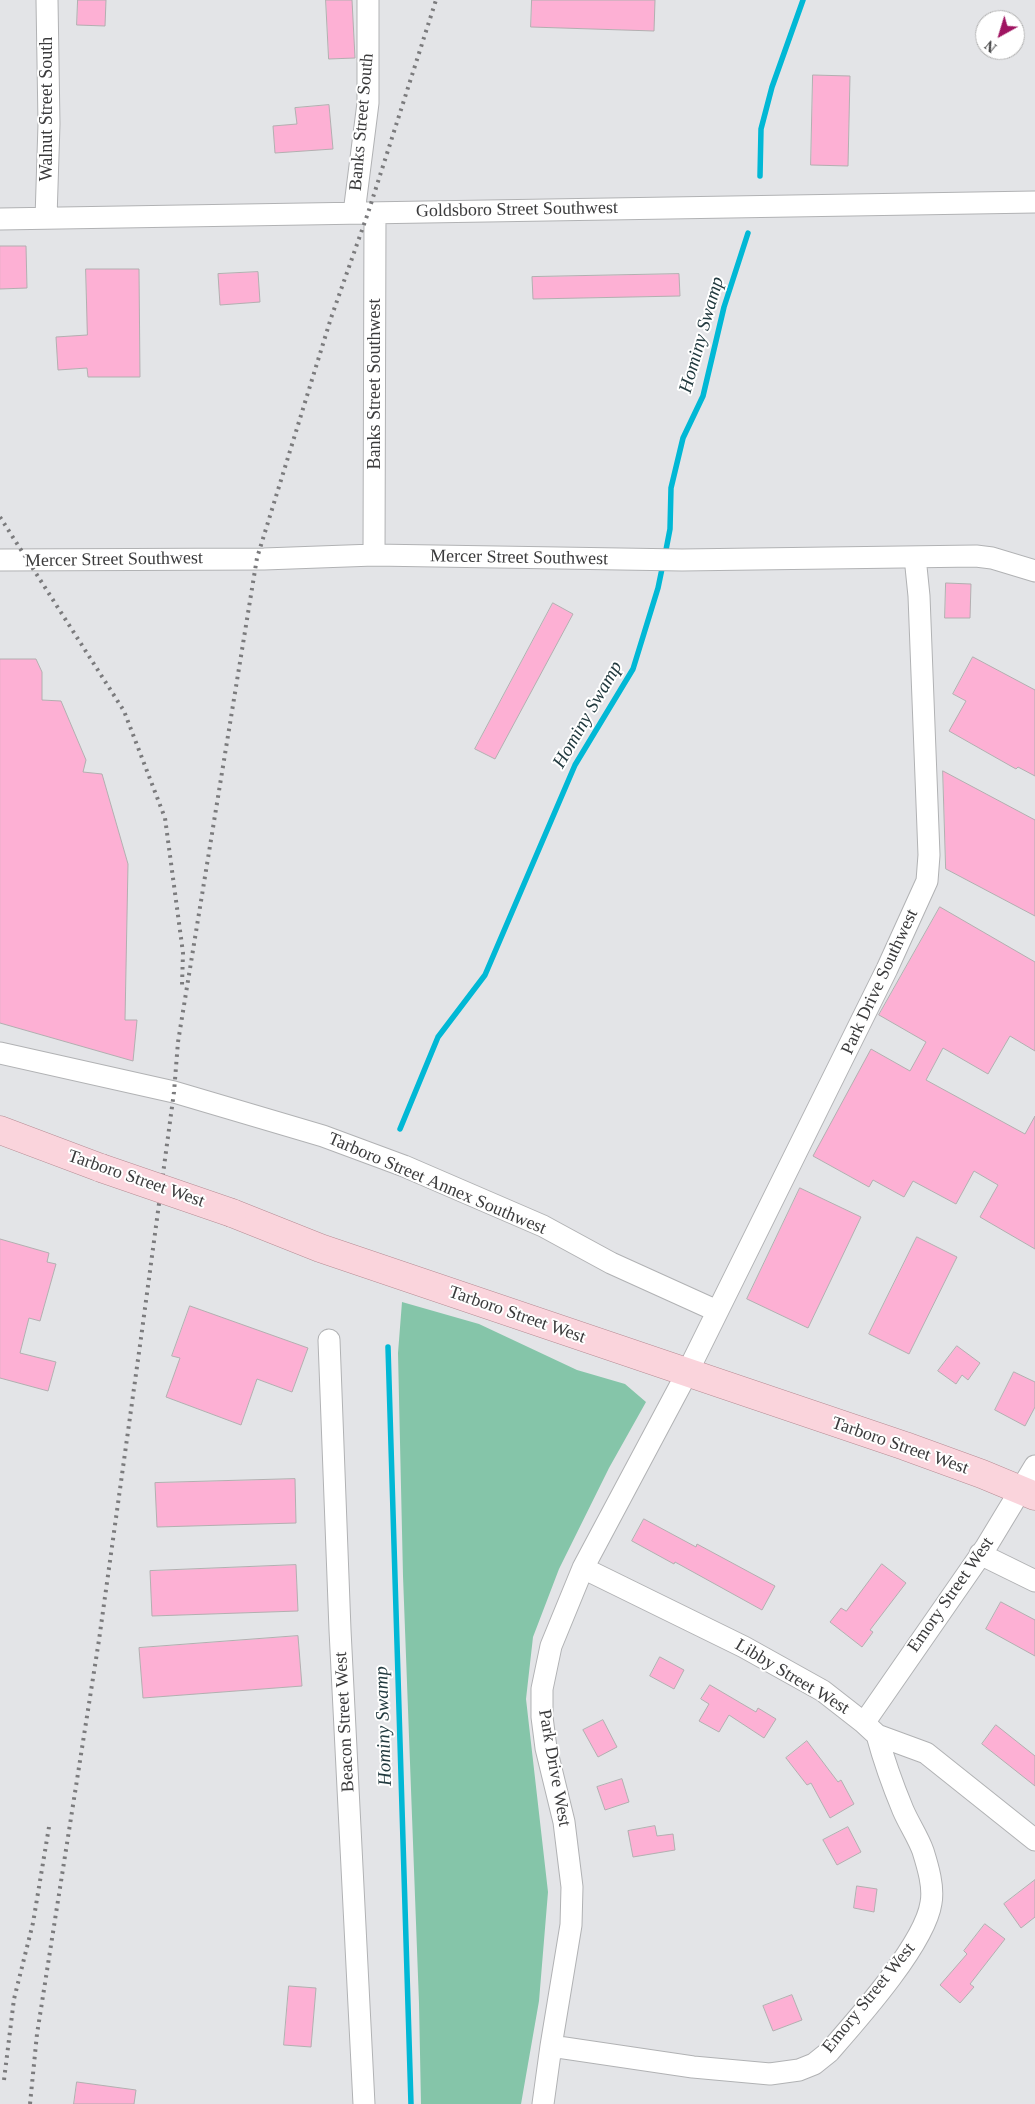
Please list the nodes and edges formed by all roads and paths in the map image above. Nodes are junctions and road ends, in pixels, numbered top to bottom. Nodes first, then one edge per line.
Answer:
1 (47, 0) edge
2 (368, 0) edge
3 (1035, 202) edge
4 (354, 213) junction
5 (375, 213) junction
6 (46, 218) junction
7 (0, 219) edge
8 (374, 555) junction
9 (915, 557) junction
10 (0, 560) edge
11 (1035, 571) edge
12 (0, 1052) edge
13 (0, 1130) edge
14 (717, 1312) junction
15 (329, 1340) dead end
16 (687, 1373) junction
17 (1035, 1466) edge
18 (1027, 1493) edge
19 (980, 1554) junction
20 (583, 1568) junction
21 (1035, 1581) edge
22 (871, 1729) junction
23 (1035, 1840) edge
24 (550, 2046) junction
25 (364, 2104) edge
26 (543, 2104) edge

1 - 6 street, Walnut Street South
2 - 4 street, Banks Street South
3 - 5 street, Goldsboro Street Southwest
4 - 5 street, Goldsboro Street Southwest
4 - 6 street, Goldsboro Street Southwest
5 - 8 street, Banks Street Southwest
6 - 7 street, Goldsboro Street Southwest
8 - 9 street, Mercer Street Southwest
8 - 10 street, Mercer Street Southwest
9 - 11 street, Mercer Street Southwest
9 - 14 street, Park Drive Southwest
12 - 14 street, Tarboro Street Annex Southwest
13 - 16 main road, Tarboro Street West, bridge
14 - 16 street, Park Drive Southwest
15 - 25 street, Beacon Street West
16 - 18 main road, Tarboro Street West
16 - 20 street, Park Drive West
17 - 18 street, Emory Street West
18 - 19 street, Emory Street West
19 - 21 street
19 - 22 street, Emory Street West
20 - 22 street, Libby Street West
20 - 24 street, Park Drive West
22 - 23 street, Libby Street West
22 - 24 street, Emory Street West
24 - 26 street, Park Drive West

